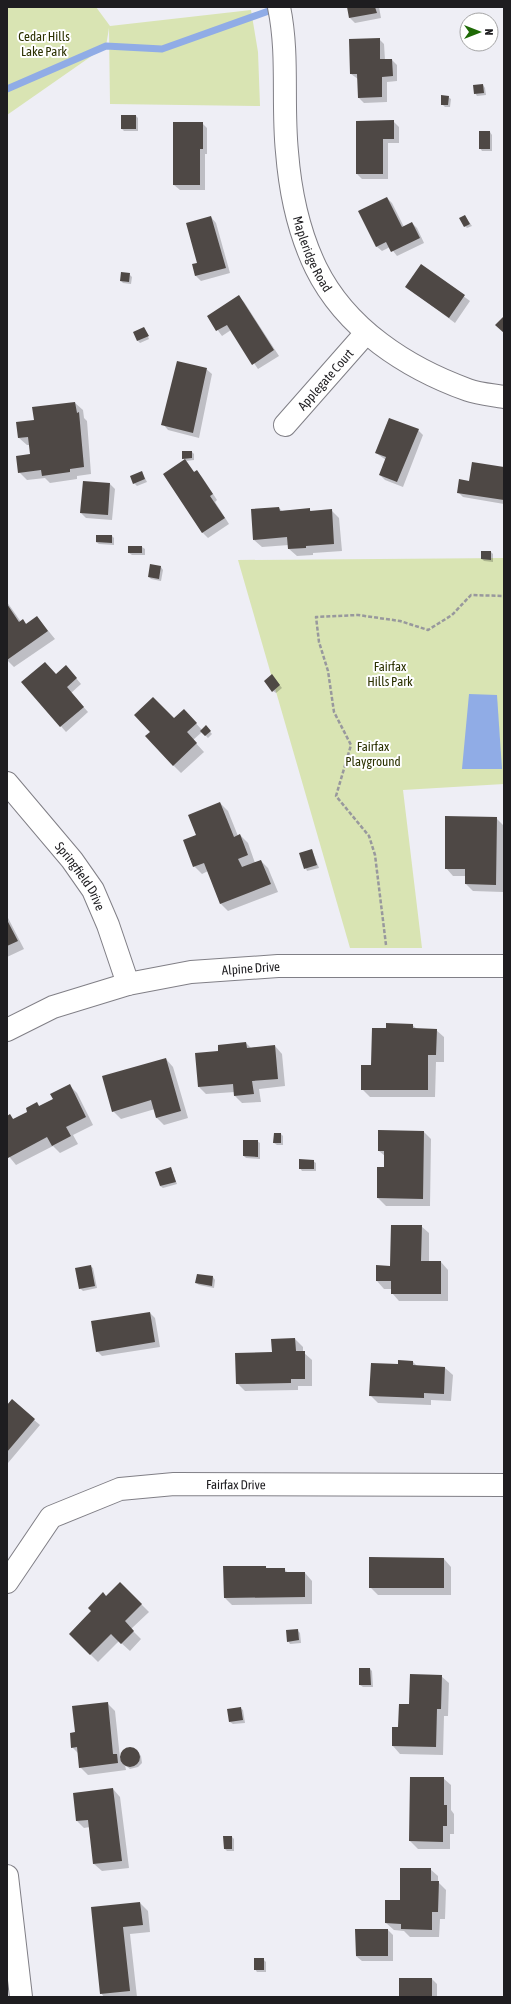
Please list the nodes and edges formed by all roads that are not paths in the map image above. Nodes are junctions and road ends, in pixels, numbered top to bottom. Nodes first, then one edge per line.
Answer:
1 (279, 7) edge
2 (366, 333) junction
3 (504, 397) edge
4 (285, 425) dead end
5 (7, 783) edge
6 (504, 966) edge
7 (128, 984) junction
8 (7, 1030) edge
9 (504, 1485) edge
10 (7, 1582) edge
11 (7, 1876) edge
12 (21, 1997) edge

1 - 2 street, Mapleridge Road
2 - 3 street, Mapleridge Road
2 - 4 street, Applegate Court
5 - 7 street, Springfield Drive
6 - 7 street, Alpine Drive
7 - 8 street, Alpine Drive
9 - 10 street, Fairfax Drive
11 - 12 street

